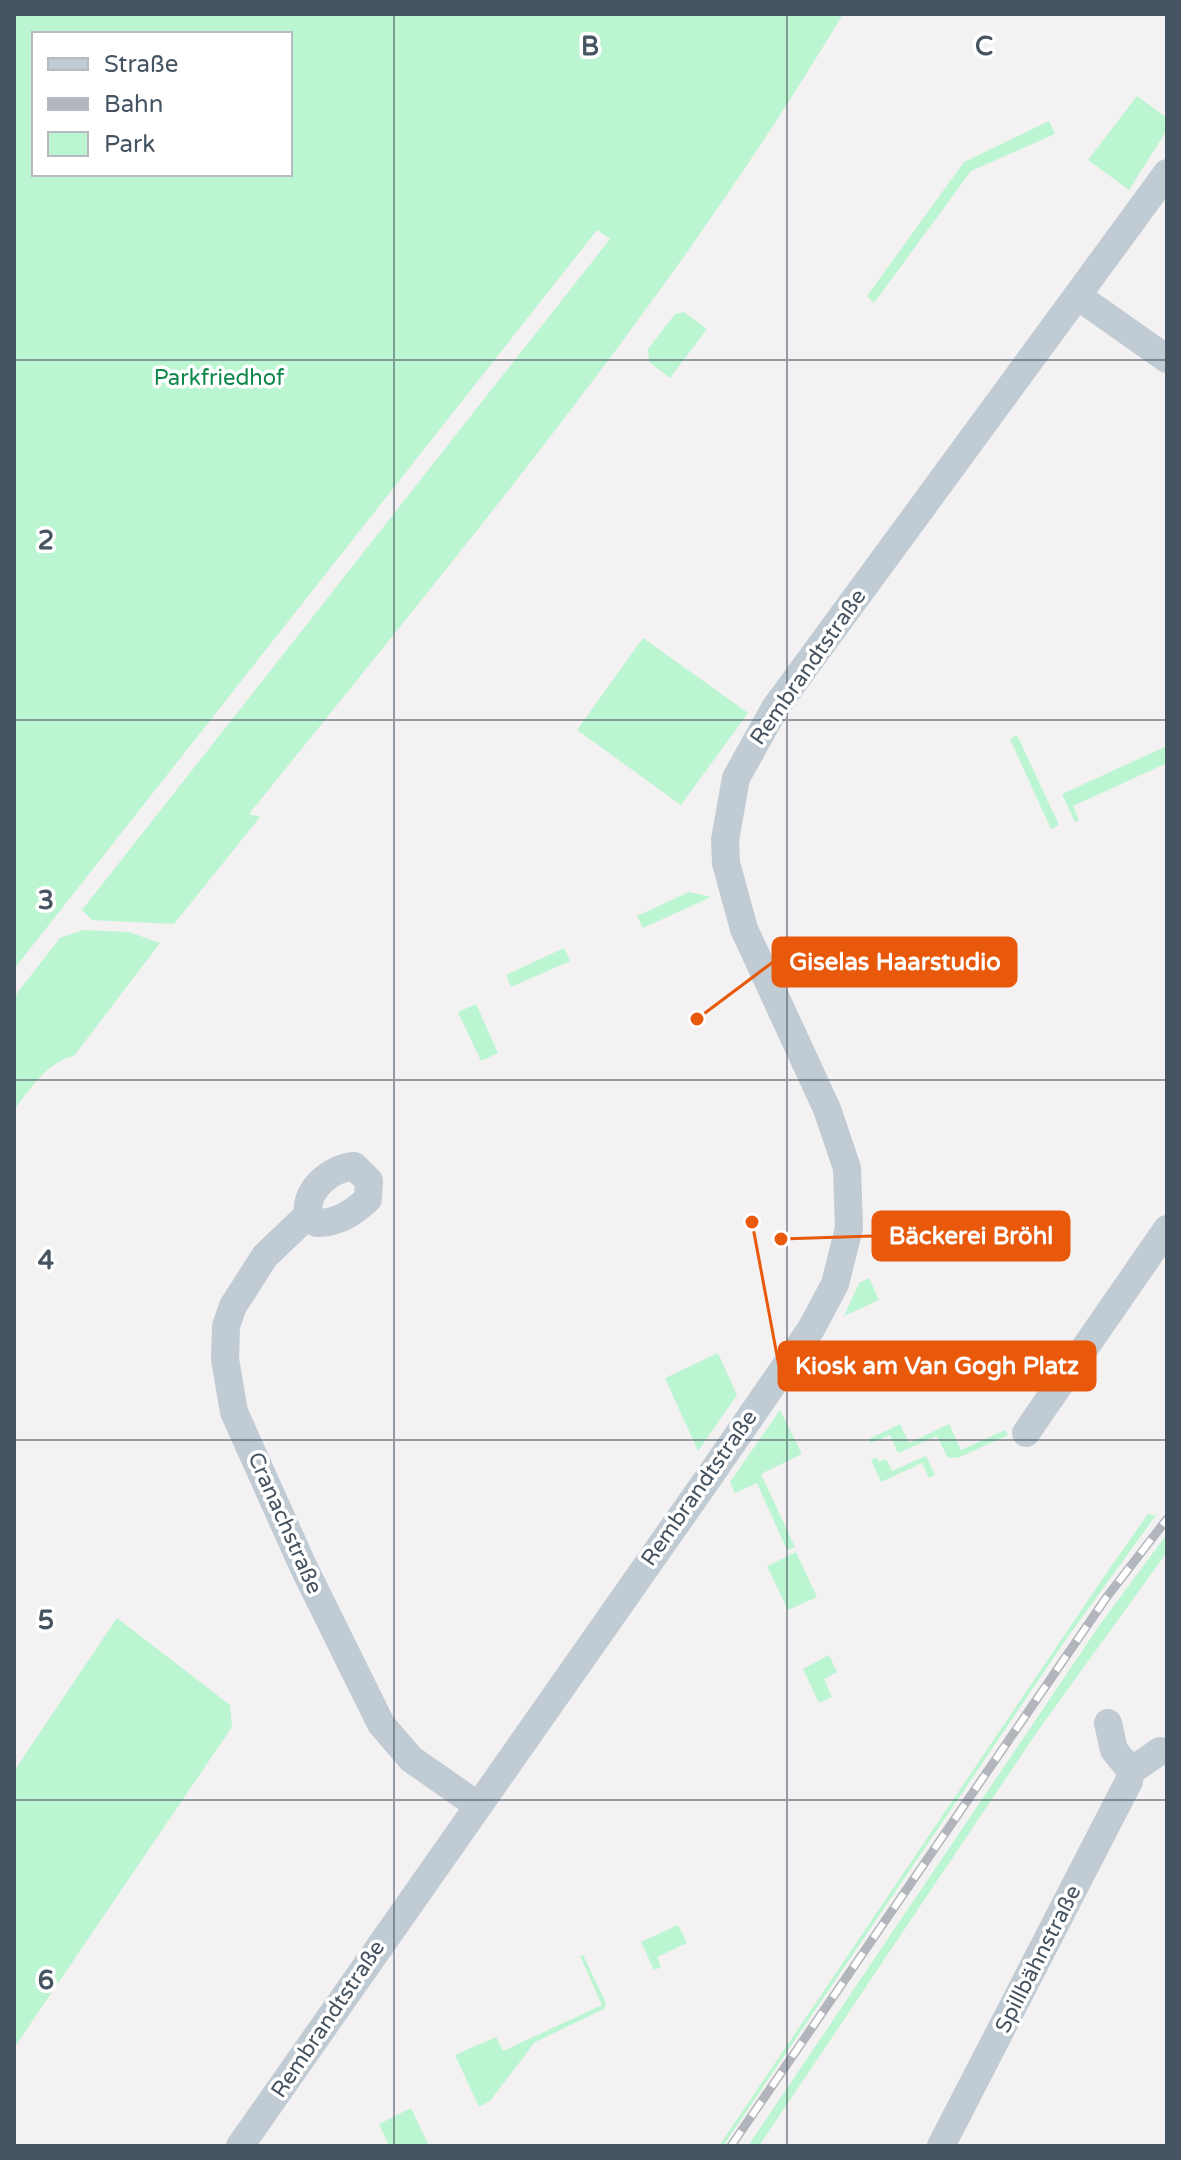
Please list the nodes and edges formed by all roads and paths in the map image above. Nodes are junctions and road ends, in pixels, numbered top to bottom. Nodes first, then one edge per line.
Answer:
1 (1167, 173) edge
2 (1079, 297) junction
3 (1167, 359) edge
4 (308, 1215) dead end
5 (1167, 1229) edge
6 (1026, 1433) dead end
7 (1108, 1723) dead end
8 (1160, 1751) dead end
9 (1131, 1771) junction
10 (477, 1805) junction
11 (240, 2146) edge
12 (941, 2146) edge

1 - 2 street, Rembrandtstraße
2 - 3 street
2 - 10 street, Rembrandtstraße
4 - 10 street, Cranachstraße
5 - 6 street
7 - 9 street
8 - 9 street
9 - 12 street, Spillbähnstraße
10 - 11 street, Rembrandtstraße

